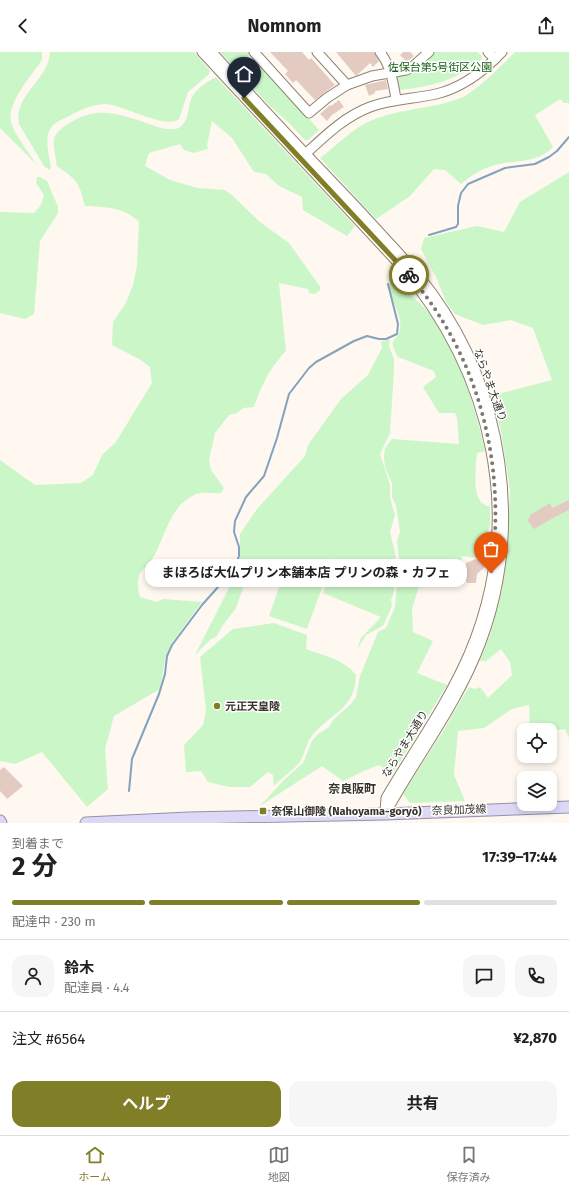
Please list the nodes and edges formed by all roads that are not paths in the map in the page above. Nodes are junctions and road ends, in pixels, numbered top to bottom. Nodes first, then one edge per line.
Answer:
1 (202, 52) edge
2 (212, 52) edge
3 (317, 52) edge
4 (380, 52) edge
5 (429, 52) edge
6 (488, 52) edge
7 (502, 52) edge
8 (256, 53) edge
9 (495, 59) junction
10 (391, 73) junction
11 (347, 85) junction
12 (396, 100) junction
13 (303, 156) junction
14 (569, 807) edge
15 (385, 814) junction
16 (186, 821) edge
17 (86, 823) edge

1 - 13 street, ならやま大通り
2 - 13 street, ならやま大通り
3 - 11 street
4 - 10 street
5 - 10 street
6 - 9 street
7 - 9 street
8 - 11 street
9 - 12 street
10 - 11 street
10 - 12 street
12 - 13 street
13 - 15 street, ならやま大通り
14 - 15 main road, 奈良加茂線
15 - 16 main road, 奈良加茂線
16 - 17 main road, 奈良加茂線

